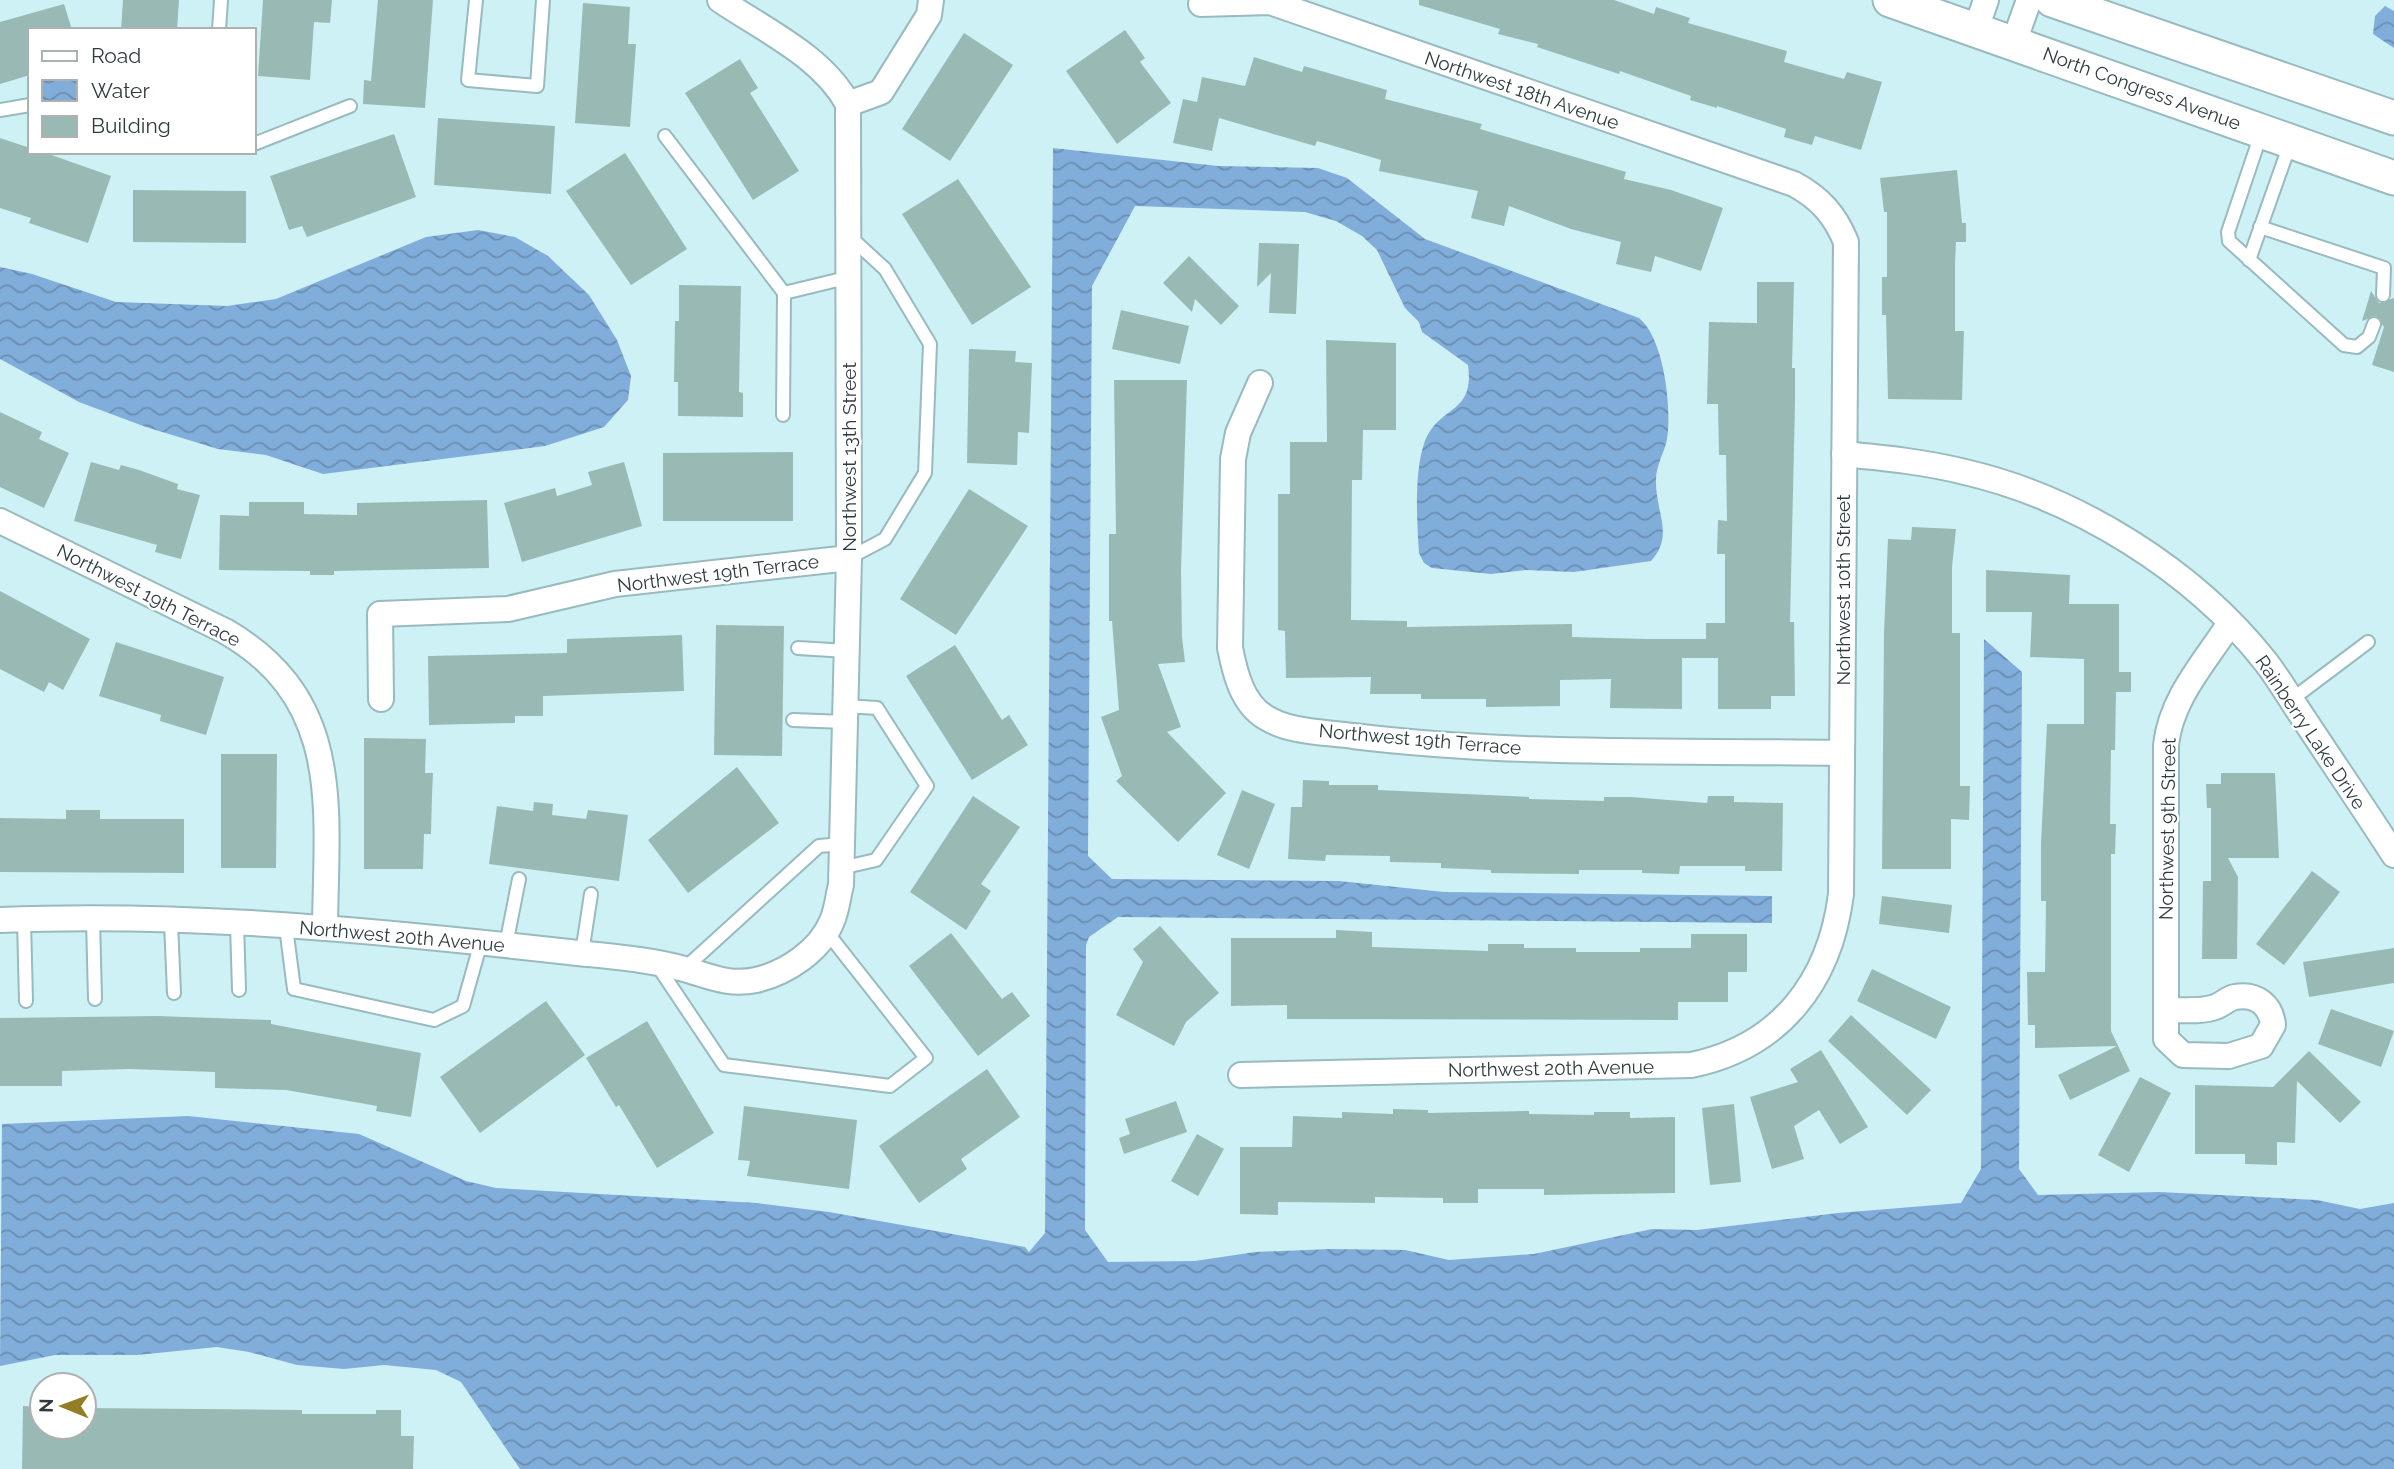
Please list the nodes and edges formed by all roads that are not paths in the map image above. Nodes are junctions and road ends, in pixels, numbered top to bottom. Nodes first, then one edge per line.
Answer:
1 (221, 0) edge
2 (476, 0) edge
3 (543, 0) edge
4 (720, 0) edge
5 (931, 0) edge
6 (1890, 0) edge
7 (2029, 0) edge
8 (2052, 0) edge
9 (1201, 4) dead end
10 (1981, 15) edge
11 (219, 28) edge
12 (2014, 42) junction
13 (848, 104) junction
14 (28, 105) edge
15 (350, 106) dead end
16 (0, 110) edge
17 (2394, 118) edge
18 (665, 136) dead end
19 (2277, 136) junction
20 (256, 144) edge
21 (2394, 178) edge
22 (1832, 213) joint
23 (2260, 227) junction
24 (849, 236) junction
25 (2249, 260) junction
26 (850, 277) junction
27 (784, 293) junction
28 (2383, 295) dead end
29 (2374, 324) dead end
30 (1260, 383) dead end
31 (783, 415) dead end
32 (1844, 454) junction
33 (0, 521) edge
34 (849, 558) junction
35 (2230, 623) junction
36 (2368, 642) dead end
37 (798, 648) dead end
38 (846, 651) junction
39 (382, 699) dead end
40 (2291, 700) junction
41 (845, 714) junction
42 (793, 720) dead end
43 (1842, 753) junction
44 (2394, 855) edge
45 (841, 856) junction
46 (519, 879) dead end
47 (591, 894) dead end
48 (12, 920) edge
49 (93, 920) junction
50 (171, 922) junction
51 (237, 925) junction
52 (286, 927) junction
53 (325, 928) junction
54 (826, 930) junction
55 (481, 942) junction
56 (506, 945) junction
57 (582, 953) junction
58 (798, 963) joint
59 (657, 965) junction
60 (1822, 968) joint
61 (684, 969) junction
62 (239, 990) dead end
63 (174, 993) dead end
64 (95, 999) dead end
65 (26, 1001) dead end
66 (2166, 1010) dead end
67 (1241, 1075) dead end

1 - 11 lane
2 - 3 lane
4 - 13 street
5 - 13 street
6 - 10 main road, North Congress Avenue
7 - 12 street
8 - 17 main road
9 - 22 street, Northwest 18th Avenue
10 - 12 main road, North Congress Avenue
12 - 19 main road, North Congress Avenue
13 - 24 street, Northwest 13th Street
14 - 16 lane
15 - 20 lane
18 - 27 lane
19 - 21 main road, North Congress Avenue
19 - 23 lane
19 - 25 lane
22 - 32 street, Northwest 10th Street
23 - 25 lane
23 - 28 lane
24 - 26 street, Northwest 13th Street
24 - 34 lane
25 - 29 lane
26 - 27 lane
26 - 34 street, Northwest 13th Street
27 - 31 lane
30 - 43 street, Northwest 19th Terrace
32 - 35 street, Rainberry Lake Drive
32 - 43 street, Northwest 10th Street
33 - 53 street, Northwest 19th Terrace
34 - 38 street, Northwest 13th Street
34 - 39 street, Northwest 19th Terrace
35 - 40 street, Rainberry Lake Drive
35 - 66 street, Northwest 9th Street
36 - 40 lane
37 - 38 lane
38 - 41 street, Northwest 13th Street
40 - 44 street, Rainberry Lake Drive
41 - 42 lane
41 - 45 street, Northwest 13th Street
41 - 45 lane
43 - 60 street, Northwest 10th Street
45 - 54 street, Northwest 13th Street
45 - 61 lane
46 - 56 lane
47 - 57 lane
48 - 49 street, Northwest 20th Avenue
48 - 65 lane
49 - 50 street, Northwest 20th Avenue
49 - 64 lane
50 - 51 street, Northwest 20th Avenue
50 - 63 lane
51 - 52 street, Northwest 20th Avenue
51 - 62 lane
52 - 53 street, Northwest 20th Avenue
52 - 55 lane
53 - 55 street, Northwest 20th Avenue
54 - 58 street, Northwest 13th Street
54 - 59 lane
55 - 56 street, Northwest 20th Avenue
56 - 57 street, Northwest 20th Avenue
57 - 59 street, Northwest 20th Avenue
58 - 61 street, Northwest 20th Avenue
59 - 61 street, Northwest 20th Avenue
60 - 67 street, Northwest 20th Avenue

